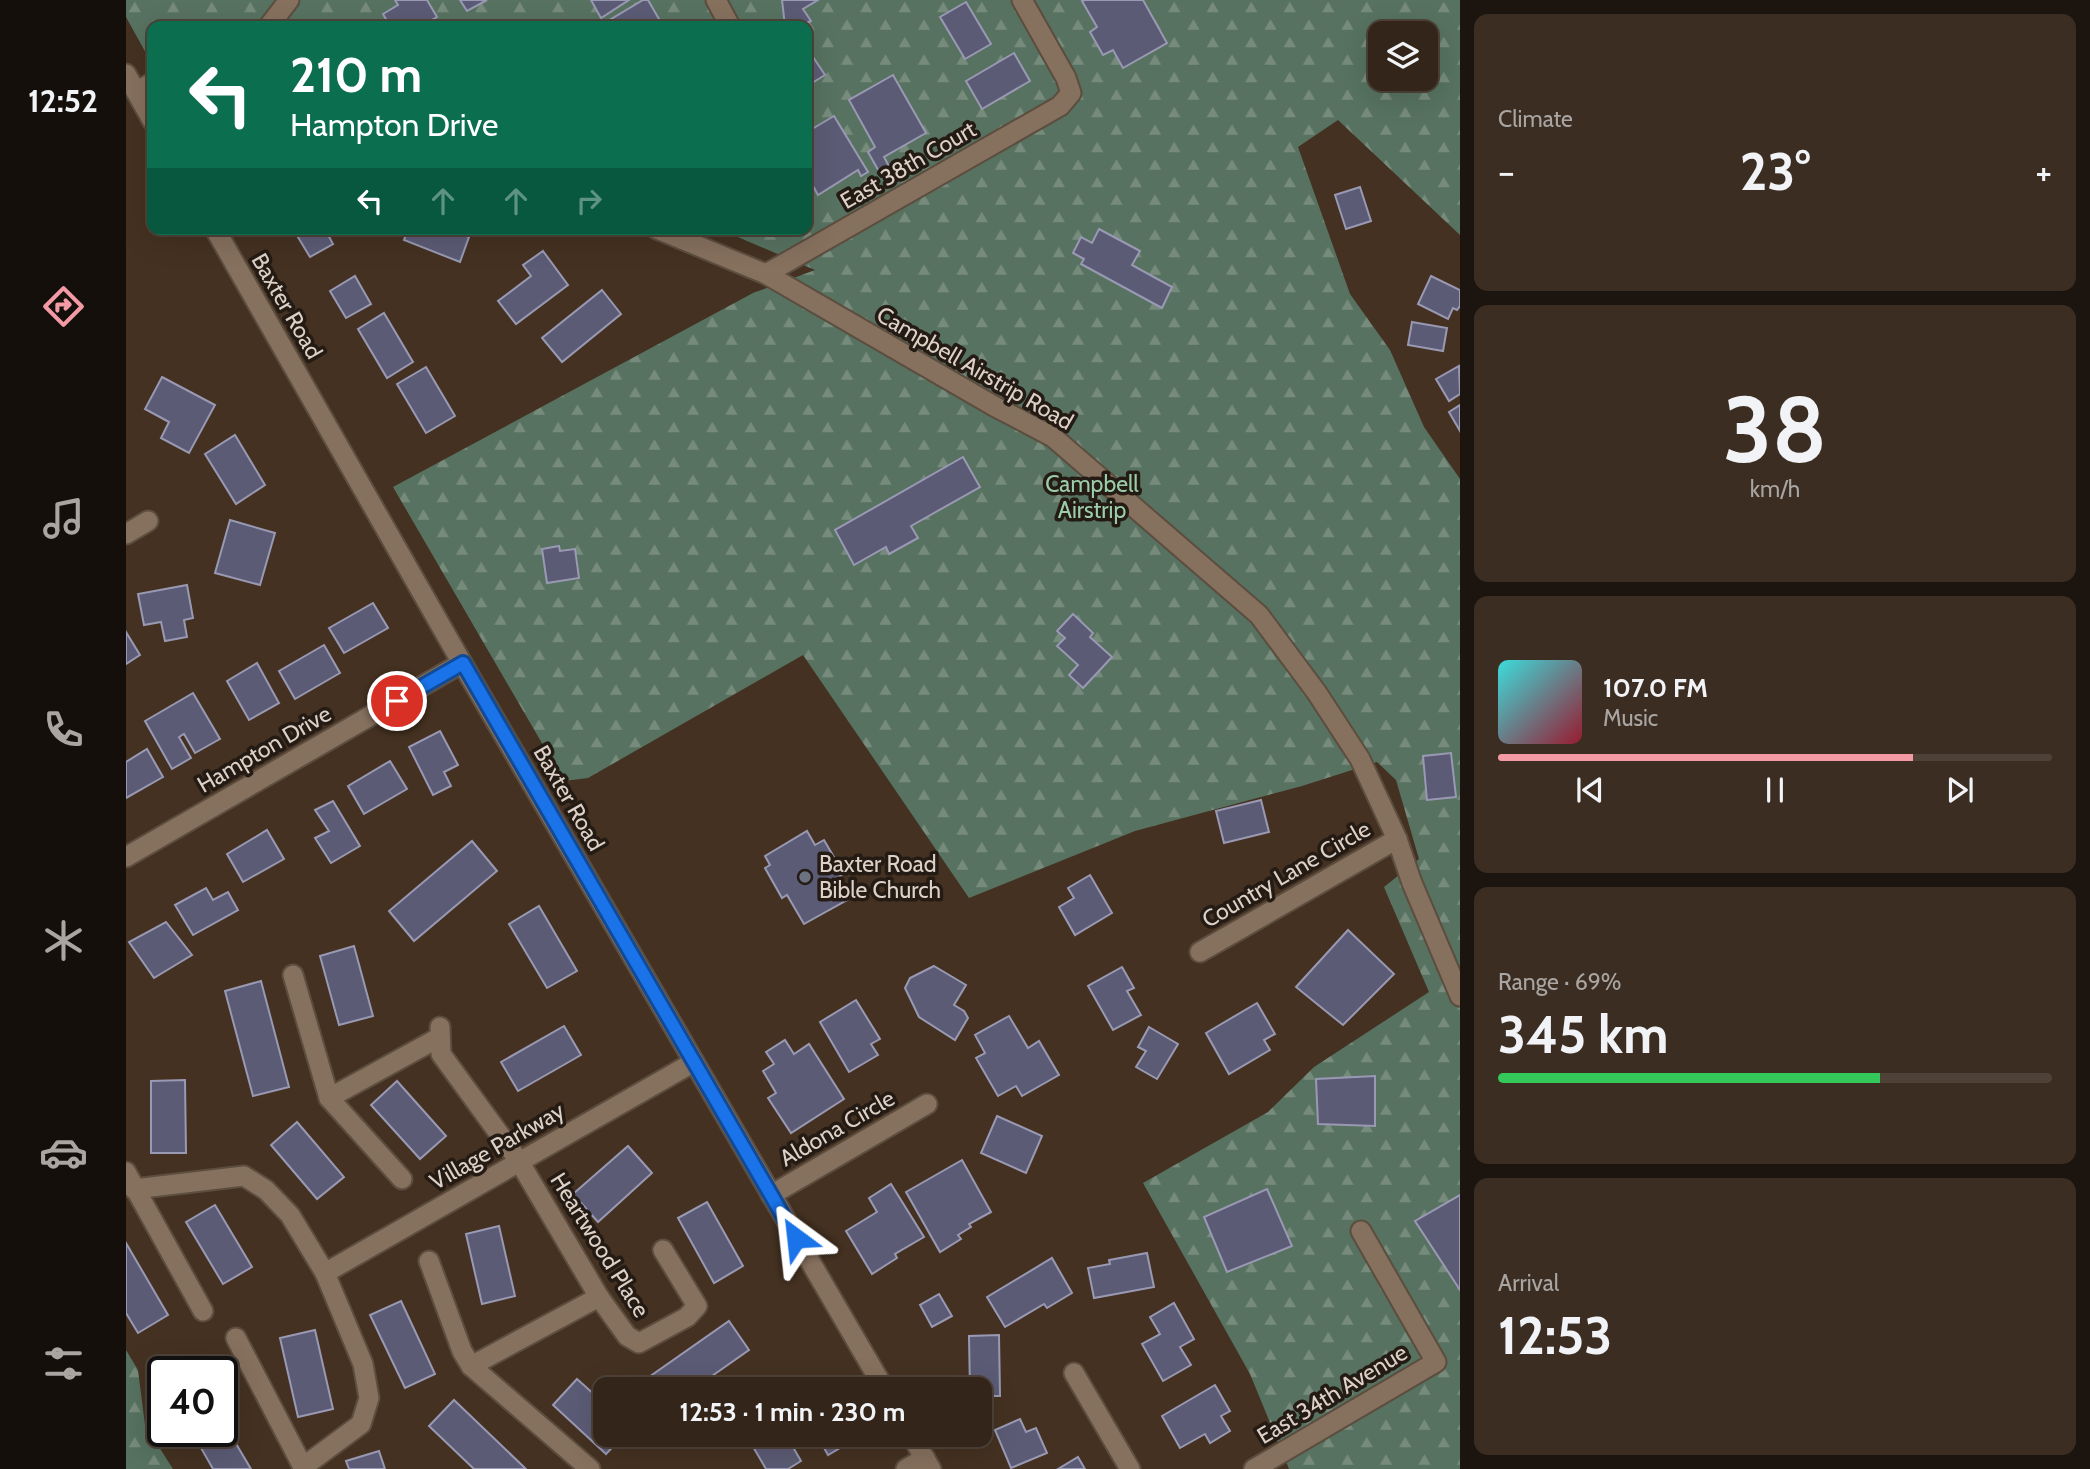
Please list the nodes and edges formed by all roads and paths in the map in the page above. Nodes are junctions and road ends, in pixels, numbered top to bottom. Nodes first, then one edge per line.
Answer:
1 (289, 0) edge
2 (716, 0) edge
3 (1022, 0) edge
4 (273, 21) edge
5 (727, 21) edge
6 (138, 82) edge
7 (147, 106) edge
8 (218, 235) edge
9 (677, 235) edge
10 (766, 274) junction
11 (148, 522) dead end
12 (126, 534) edge
13 (463, 663) junction
14 (1397, 839) junction
15 (126, 857) edge
16 (1200, 952) dead end
17 (293, 975) dead end
18 (1460, 996) edge
19 (694, 1062) junction
20 (329, 1098) junction
21 (927, 1104) dead end
22 (519, 1161) junction
23 (402, 1179) dead end
24 (130, 1181) edge
25 (771, 1195) junction
26 (1361, 1231) dead end
27 (663, 1250) dead end
28 (429, 1261) dead end
29 (325, 1273) junction
30 (599, 1297) junction
31 (203, 1311) dead end
32 (236, 1338) dead end
33 (471, 1366) junction
34 (1074, 1373) dead end
35 (877, 1377) edge
36 (918, 1447) edge
37 (928, 1463) edge
38 (303, 1468) edge
39 (590, 1469) edge
40 (906, 1469) edge
41 (1130, 1469) edge
42 (1254, 1469) edge

1 - 4 street
2 - 5 street
3 - 10 street, East 38th Court
6 - 7 street
8 - 13 street, Baxter Road
9 - 10 street, Campbell Airstrip Road
10 - 14 street, Campbell Airstrip Road
11 - 12 street
13 - 15 street, Hampton Drive
13 - 19 street, Baxter Road
14 - 16 street, Country Lane Circle
14 - 18 street, Campbell Airstrip Road
17 - 20 street
19 - 22 street, Village Parkway
19 - 25 street, Baxter Road
20 - 22 street, Heartwood Place
20 - 23 street
21 - 25 street, Aldona Circle
22 - 29 street, Village Parkway
22 - 30 street, Heartwood Place
24 - 29 street
24 - 31 street
25 - 35 street, Baxter Road
26 - 42 street, East 34th Avenue
27 - 30 street, Heartwood Place
28 - 33 street
29 - 38 street
30 - 33 street
32 - 38 street
33 - 39 street
34 - 41 street
36 - 37 street
37 - 40 street

